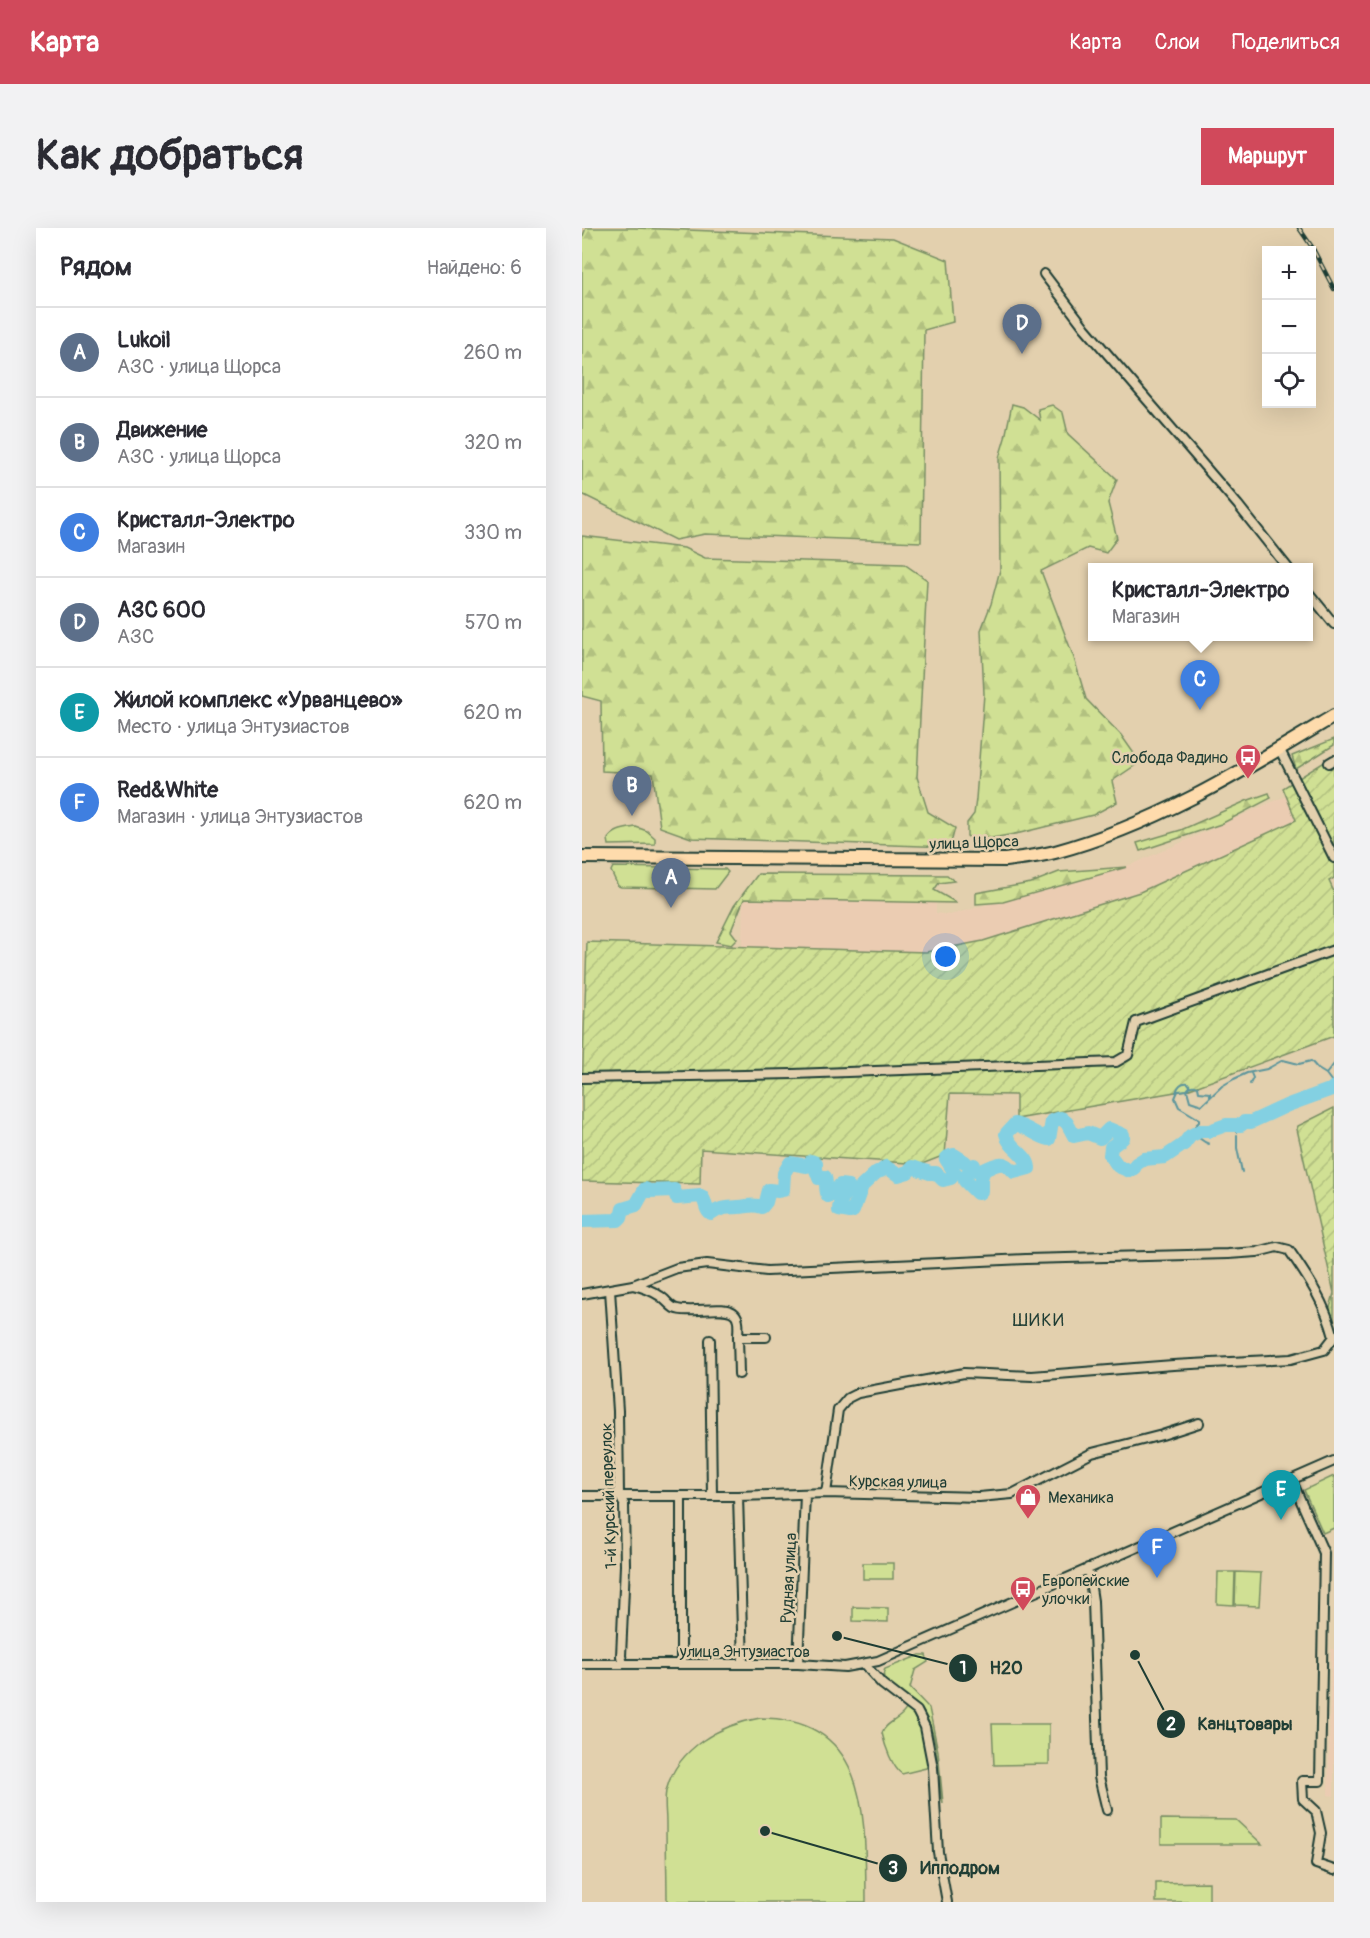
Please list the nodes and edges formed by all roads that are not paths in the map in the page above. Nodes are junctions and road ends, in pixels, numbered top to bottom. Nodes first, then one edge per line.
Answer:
1 (1044, 274) dead end
2 (1285, 563) edge
3 (1313, 598) edge
4 (1334, 624) edge
5 (1334, 716) edge
6 (1279, 748) junction
7 (582, 857) edge
8 (1334, 858) edge
9 (1334, 950) edge
10 (582, 1078) edge
11 (633, 1285) junction
12 (610, 1290) junction
13 (582, 1294) edge
14 (738, 1337) junction
15 (766, 1337) dead end
16 (1334, 1338) edge
17 (710, 1340) dead end
18 (739, 1374) dead end
19 (1198, 1423) dead end
20 (1334, 1461) edge
21 (1292, 1480) junction
22 (826, 1493) junction
23 (805, 1494) junction
24 (619, 1495) junction
25 (582, 1496) edge
26 (681, 1496) junction
27 (712, 1496) junction
28 (738, 1496) junction
29 (1088, 1568) junction
30 (582, 1664) edge
31 (623, 1664) junction
32 (681, 1664) junction
33 (743, 1664) junction
34 (798, 1664) junction
35 (865, 1665) junction
36 (1107, 1810) dead end
37 (1334, 1870) edge
38 (947, 1902) edge

1 - 2 street
3 - 4 street
5 - 6 main road, улица Щорса
6 - 7 main road, улица Щорса
6 - 8 street
9 - 10 street
11 - 12 street
11 - 14 street
11 - 16 street
12 - 13 street
12 - 24 street, 1-й Курский переулок
14 - 15 street
14 - 18 street
16 - 22 street
17 - 27 street
19 - 22 street, Курская улица
20 - 21 street, улица Энтузиастов
21 - 29 street, улица Энтузиастов
21 - 37 street
22 - 23 street, Курская улица
23 - 28 street, Курская улица
23 - 34 street, Рудная улица
24 - 25 street, Курская улица
24 - 26 street, Курская улица
24 - 31 street, 1-й Курский переулок
26 - 27 street, Курская улица
26 - 32 street
27 - 28 street, Курская улица
28 - 33 street
29 - 35 street, улица Энтузиастов
29 - 36 street
30 - 31 street, улица Энтузиастов
31 - 32 street, улица Энтузиастов
32 - 33 street, улица Энтузиастов
33 - 34 street, улица Энтузиастов
34 - 35 street, улица Энтузиастов
35 - 38 street

